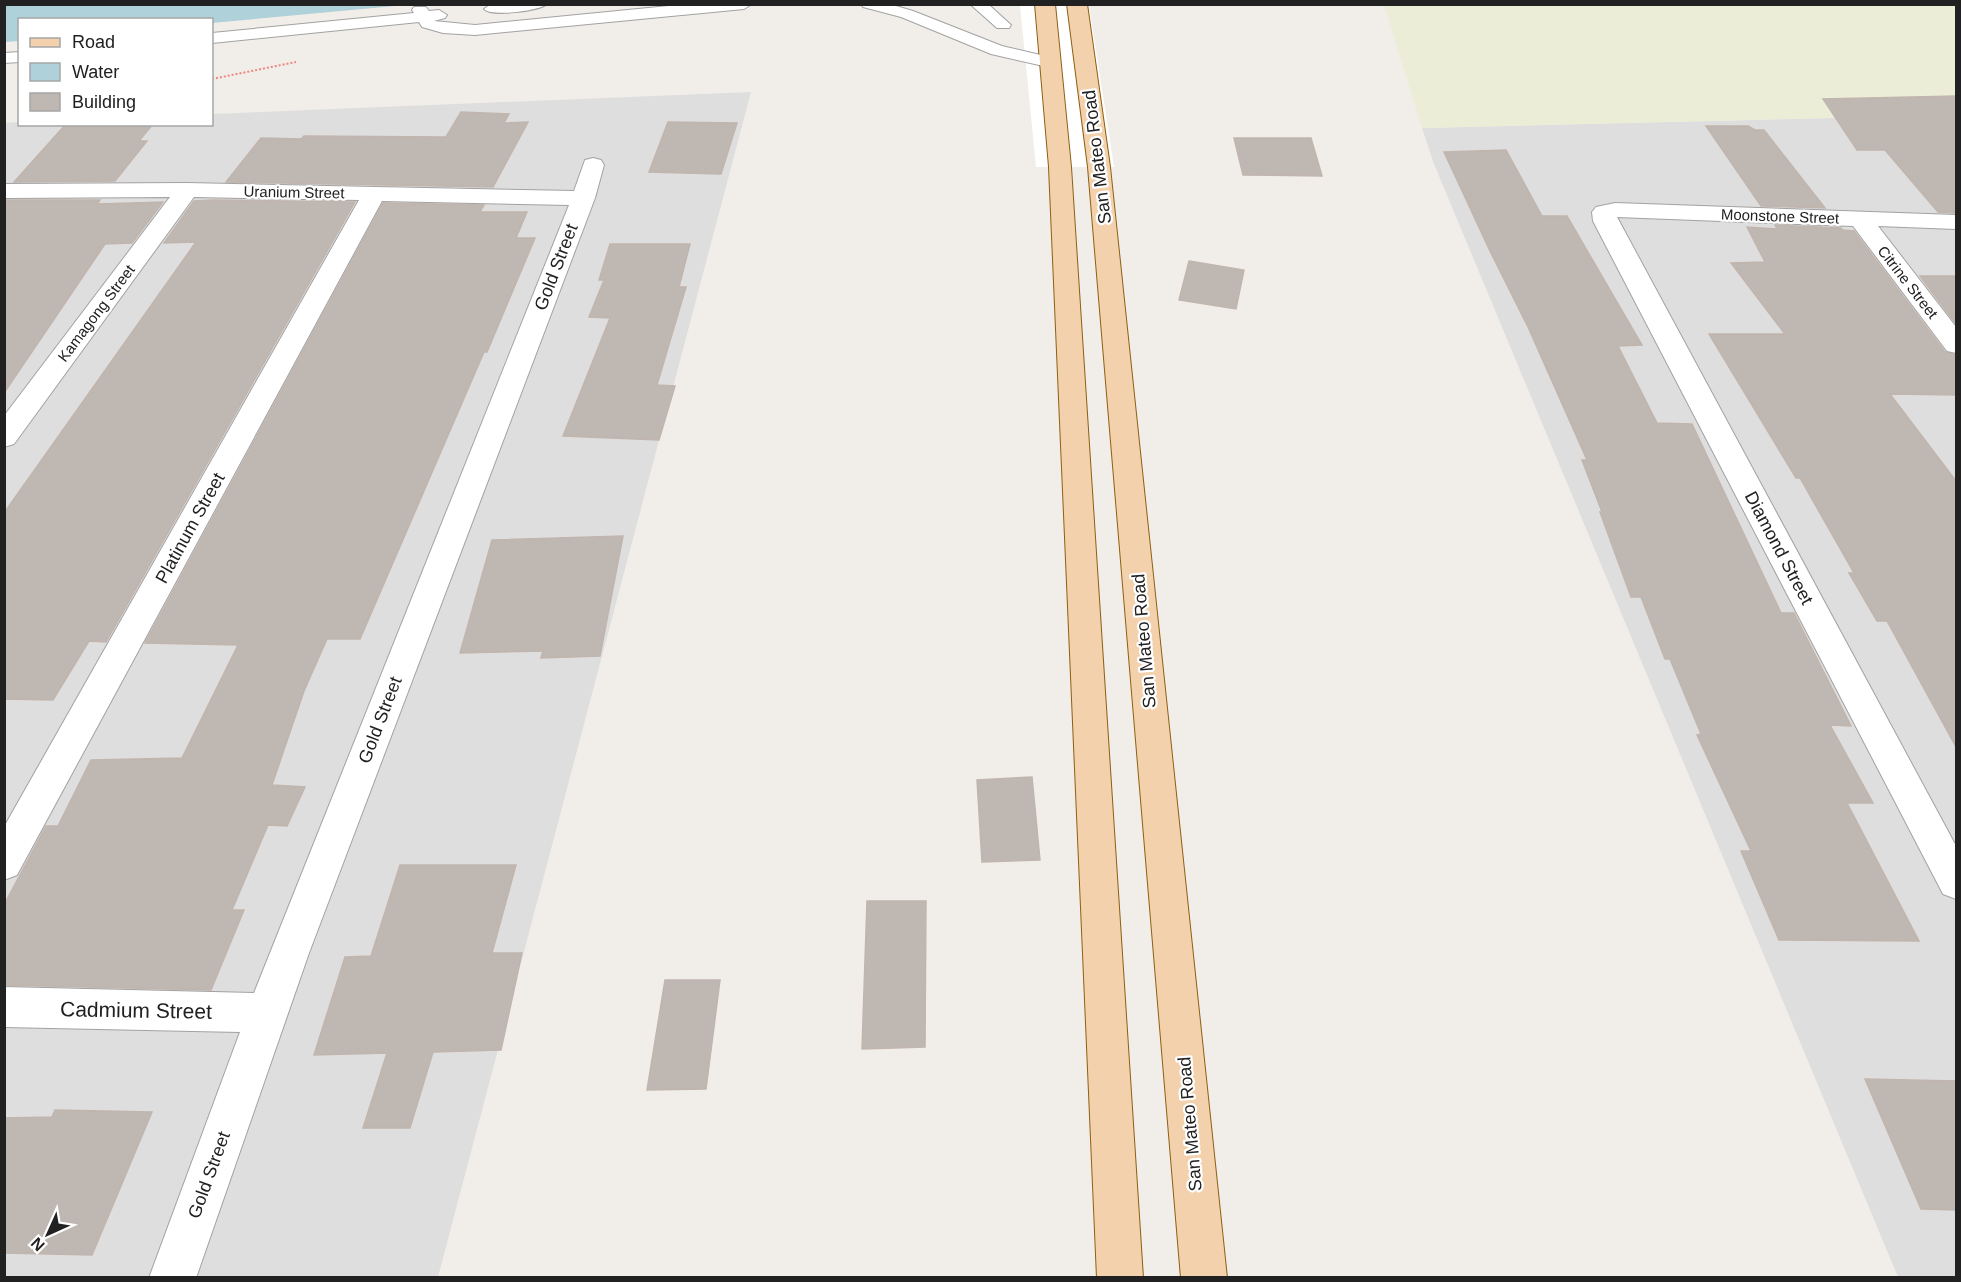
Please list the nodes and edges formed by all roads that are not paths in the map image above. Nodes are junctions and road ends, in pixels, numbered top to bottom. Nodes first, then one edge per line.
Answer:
1 (539, 4) edge
2 (744, 4) edge
3 (869, 4) edge
4 (978, 4) edge
5 (1045, 4) edge
6 (1077, 4) edge
7 (480, 10) dead end
8 (422, 13) junction
9 (458, 13) dead end
10 (1003, 25) dead end
11 (213, 38) edge
12 (1053, 73) junction
13 (593, 165) dead end
14 (187, 190) junction
15 (4, 191) edge
16 (375, 193) junction
17 (584, 198) junction
18 (1604, 213) joint
19 (1860, 219) junction
20 (1956, 222) edge
21 (1956, 345) edge
22 (4, 437) edge
23 (4, 863) edge
24 (1956, 882) edge
25 (4, 1007) edge
26 (267, 1013) junction
27 (172, 1278) edge
28 (1120, 1278) edge
29 (1204, 1278) edge

1 - 7 lane
2 - 8 lane
3 - 12 lane
4 - 10 lane
5 - 12 main road, San Mateo Road
6 - 29 main road, San Mateo Road
8 - 9 lane
8 - 11 lane
12 - 28 main road, San Mateo Road
13 - 17 street, Gold Street
14 - 15 street, Uranium Street
14 - 16 street, Uranium Street
14 - 22 street, Kamagong Street
16 - 17 street, Uranium Street
16 - 23 street, Platinum Street
17 - 26 street, Gold Street
18 - 19 street, Moonstone Street
18 - 24 street, Diamond Street
19 - 20 street, Moonstone Street
19 - 21 street, Citrine Street
25 - 26 street, Cadmium Street
26 - 27 street, Gold Street

